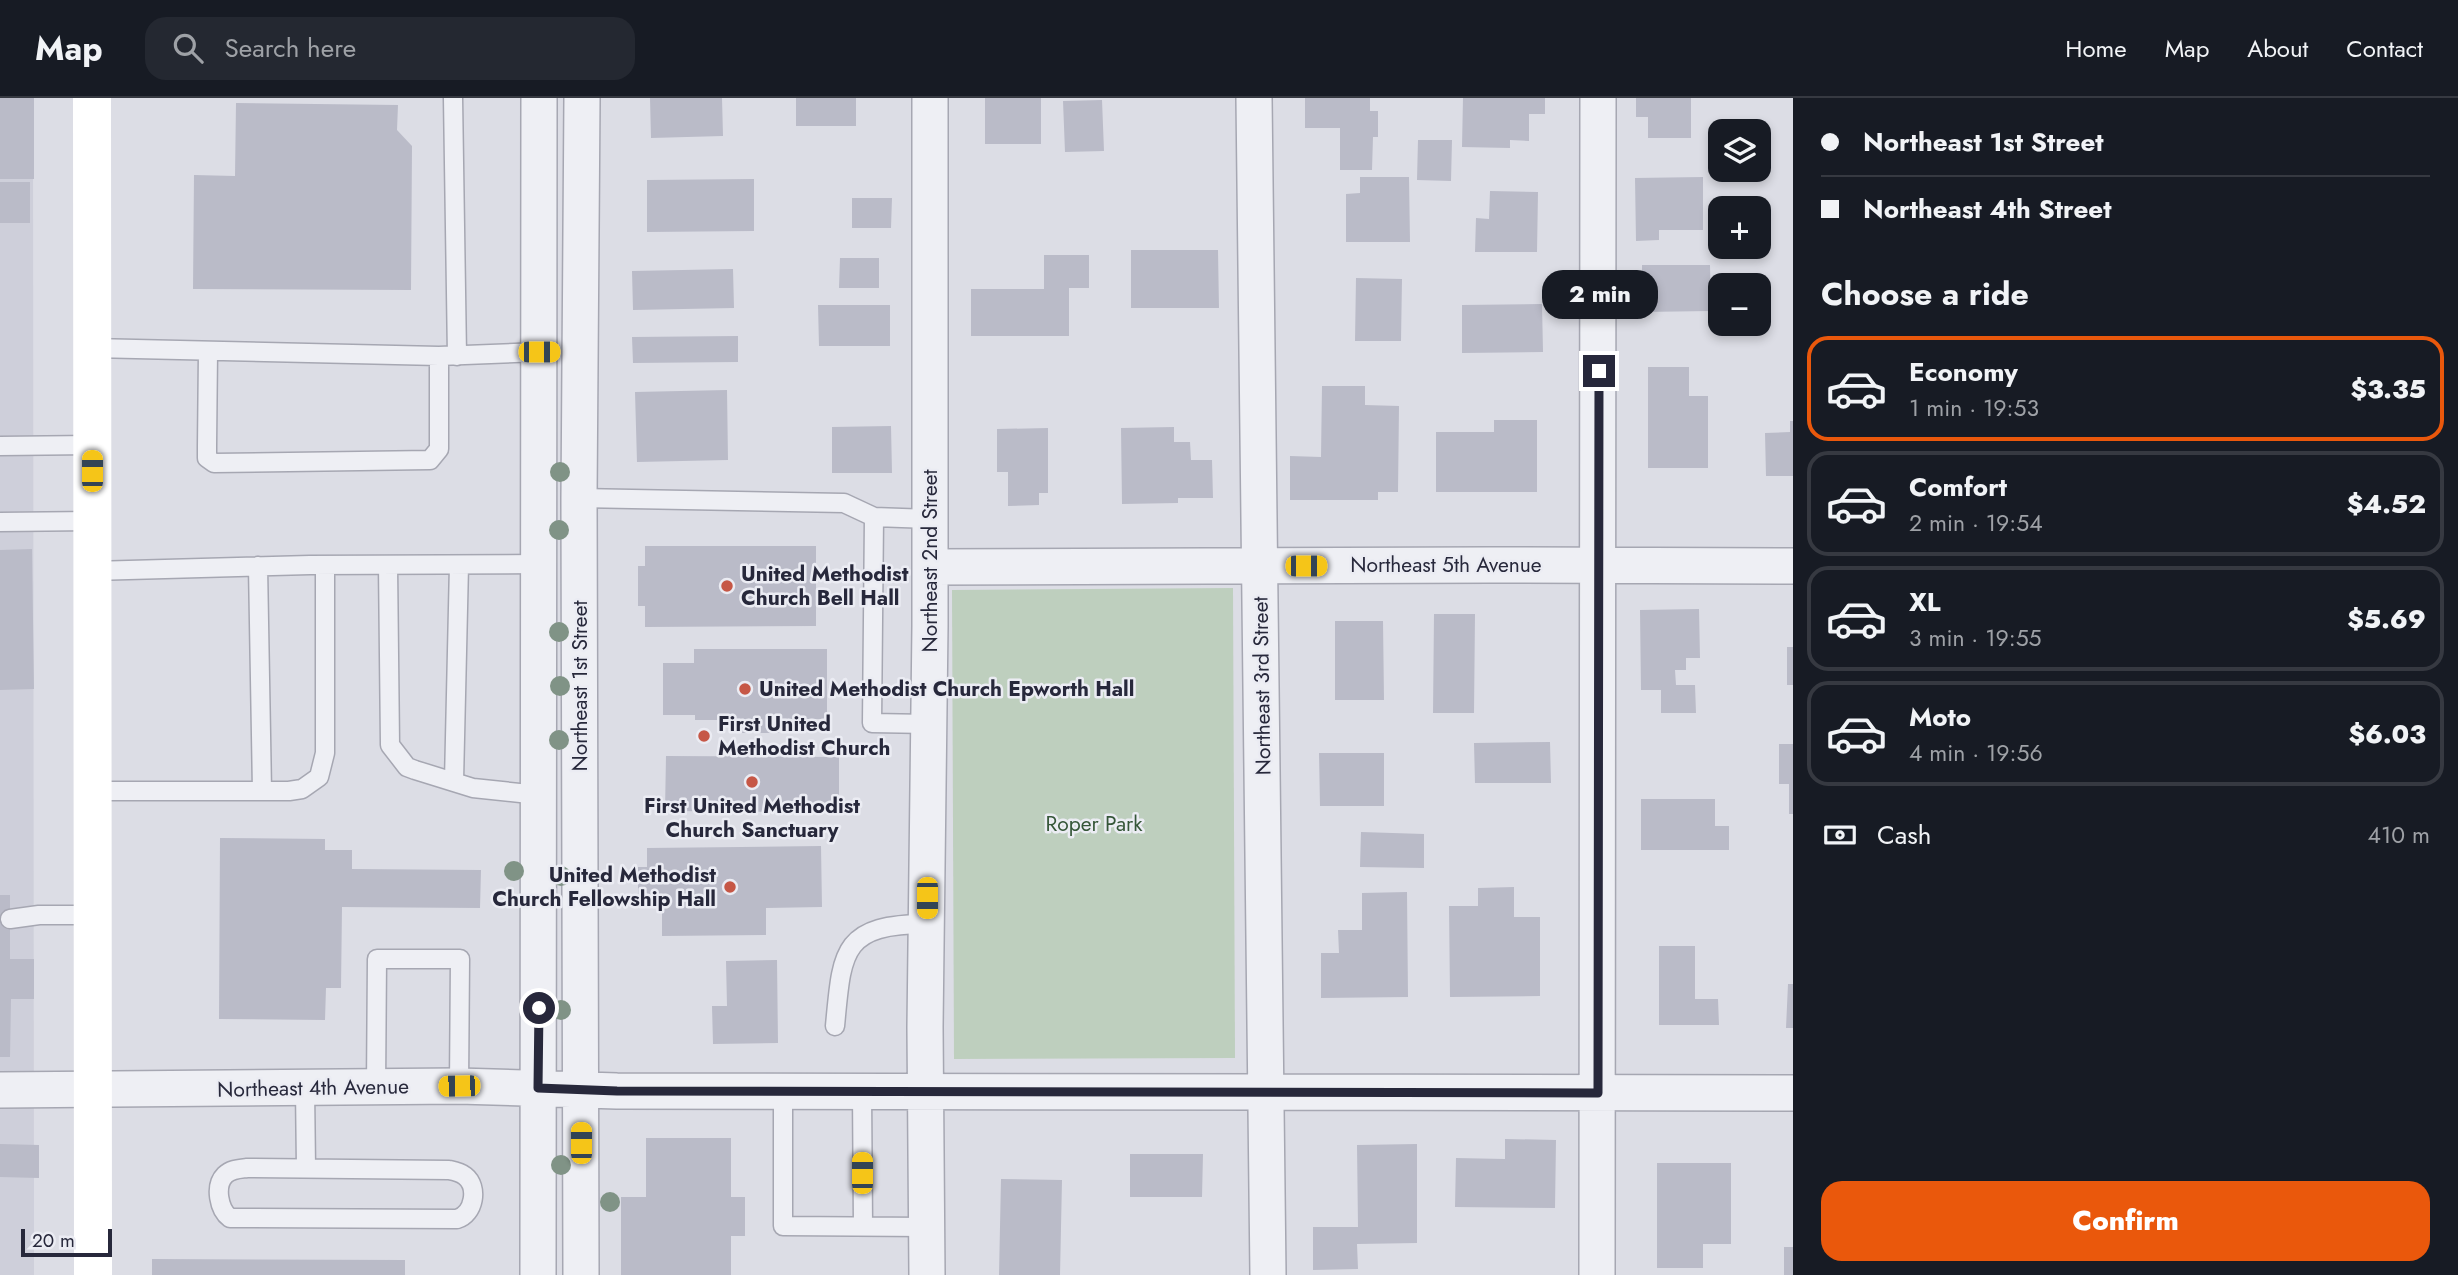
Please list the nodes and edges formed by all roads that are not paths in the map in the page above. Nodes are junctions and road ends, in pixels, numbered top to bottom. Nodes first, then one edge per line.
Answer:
1 (92, 98) edge
2 (453, 98) edge
3 (539, 98) edge
4 (582, 98) edge
5 (930, 98) edge
6 (1254, 98) edge
7 (1598, 98) edge
8 (92, 348) junction
9 (580, 351) junction
10 (208, 352) junction
11 (539, 352) junction
12 (448, 356) junction
13 (0, 446) edge
14 (92, 446) junction
15 (579, 498) junction
16 (874, 517) junction
17 (930, 519) junction
18 (0, 522) edge
19 (92, 522) junction
20 (539, 564) junction
21 (325, 565) junction
22 (388, 565) junction
23 (459, 565) junction
24 (258, 566) junction
25 (1260, 566) junction
26 (1599, 566) junction
27 (1793, 566) edge
28 (930, 567) junction
29 (92, 571) junction
30 (929, 724) junction
31 (454, 781) junction
32 (93, 790) junction
33 (262, 791) junction
34 (539, 795) junction
35 (581, 795) junction
36 (93, 915) junction
37 (10, 919) dead end
38 (927, 924) junction
39 (835, 1026) dead end
40 (459, 1086) junction
41 (376, 1088) junction
42 (538, 1088) junction
43 (305, 1089) junction
44 (0, 1090) edge
45 (582, 1090) junction
46 (783, 1090) junction
47 (862, 1090) junction
48 (926, 1090) junction
49 (93, 1091) junction
50 (1598, 1093) junction
51 (1793, 1093) edge
52 (1267, 1094) junction
53 (306, 1168) junction
54 (863, 1226) junction
55 (927, 1227) junction
56 (93, 1275) edge
57 (538, 1275) edge
58 (581, 1275) edge
59 (927, 1275) edge
60 (1268, 1275) edge
61 (1597, 1275) edge

1 - 8 main road
2 - 12 lane
3 - 11 street, Northeast 1st Street
4 - 9 street, Northeast 1st Street
5 - 17 street, Northeast 2nd Street
6 - 25 street, Northeast 3rd Street
7 - 26 street
8 - 10 lane
8 - 14 main road
9 - 11 street
9 - 15 street, Northeast 1st Street
10 - 12 lane
10 - 12 lane
11 - 12 lane
11 - 20 street, Northeast 1st Street
13 - 14 lane
14 - 19 main road
15 - 16 lane
15 - 35 street, Northeast 1st Street
16 - 17 lane
16 - 30 lane
17 - 28 street, Northeast 2nd Street
18 - 19 lane
19 - 29 main road
20 - 23 lane
20 - 34 street, Northeast 1st Street
21 - 22 lane
21 - 24 lane
21 - 33 lane
22 - 23 lane
22 - 31 lane
23 - 31 lane
24 - 29 lane
24 - 33 lane
25 - 26 street, Northeast 5th Avenue
25 - 28 street, Northeast 5th Avenue
25 - 52 street, Northeast 3rd Street
26 - 27 street, Northeast 5th Avenue
26 - 50 street
28 - 30 street, Northeast 2nd Street
29 - 32 main road
30 - 38 street, Northeast 2nd Street
31 - 34 lane
32 - 33 lane
32 - 36 main road
34 - 35 street
34 - 42 street, Northeast 1st Street
35 - 45 street, Northeast 1st Street
36 - 37 lane
36 - 49 main road
38 - 39 lane
38 - 48 street, Northeast 2nd Street
40 - 41 street, Northeast 4th Avenue
40 - 41 lane
40 - 42 street, Northeast 4th Avenue
41 - 43 street, Northeast 4th Avenue
42 - 45 street, Northeast 4th Avenue
42 - 57 street, Northeast 1st Street
43 - 49 street, Northeast 4th Avenue
43 - 53 lane
44 - 49 street, Northeast 4th Avenue
45 - 46 street, Northeast 4th Avenue
45 - 58 street, Northeast 1st Street
46 - 47 street, Northeast 4th Avenue
46 - 54 lane
47 - 48 street, Northeast 4th Avenue
47 - 54 lane
48 - 52 street, Northeast 4th Avenue
48 - 55 street, Northeast 2nd Street
49 - 56 main road
50 - 51 street, Northeast 4th Avenue
50 - 52 street, Northeast 4th Avenue
50 - 61 street
52 - 60 street, Northeast 3rd Street
53 - 53 lane
54 - 55 lane
55 - 59 street, Northeast 2nd Street

